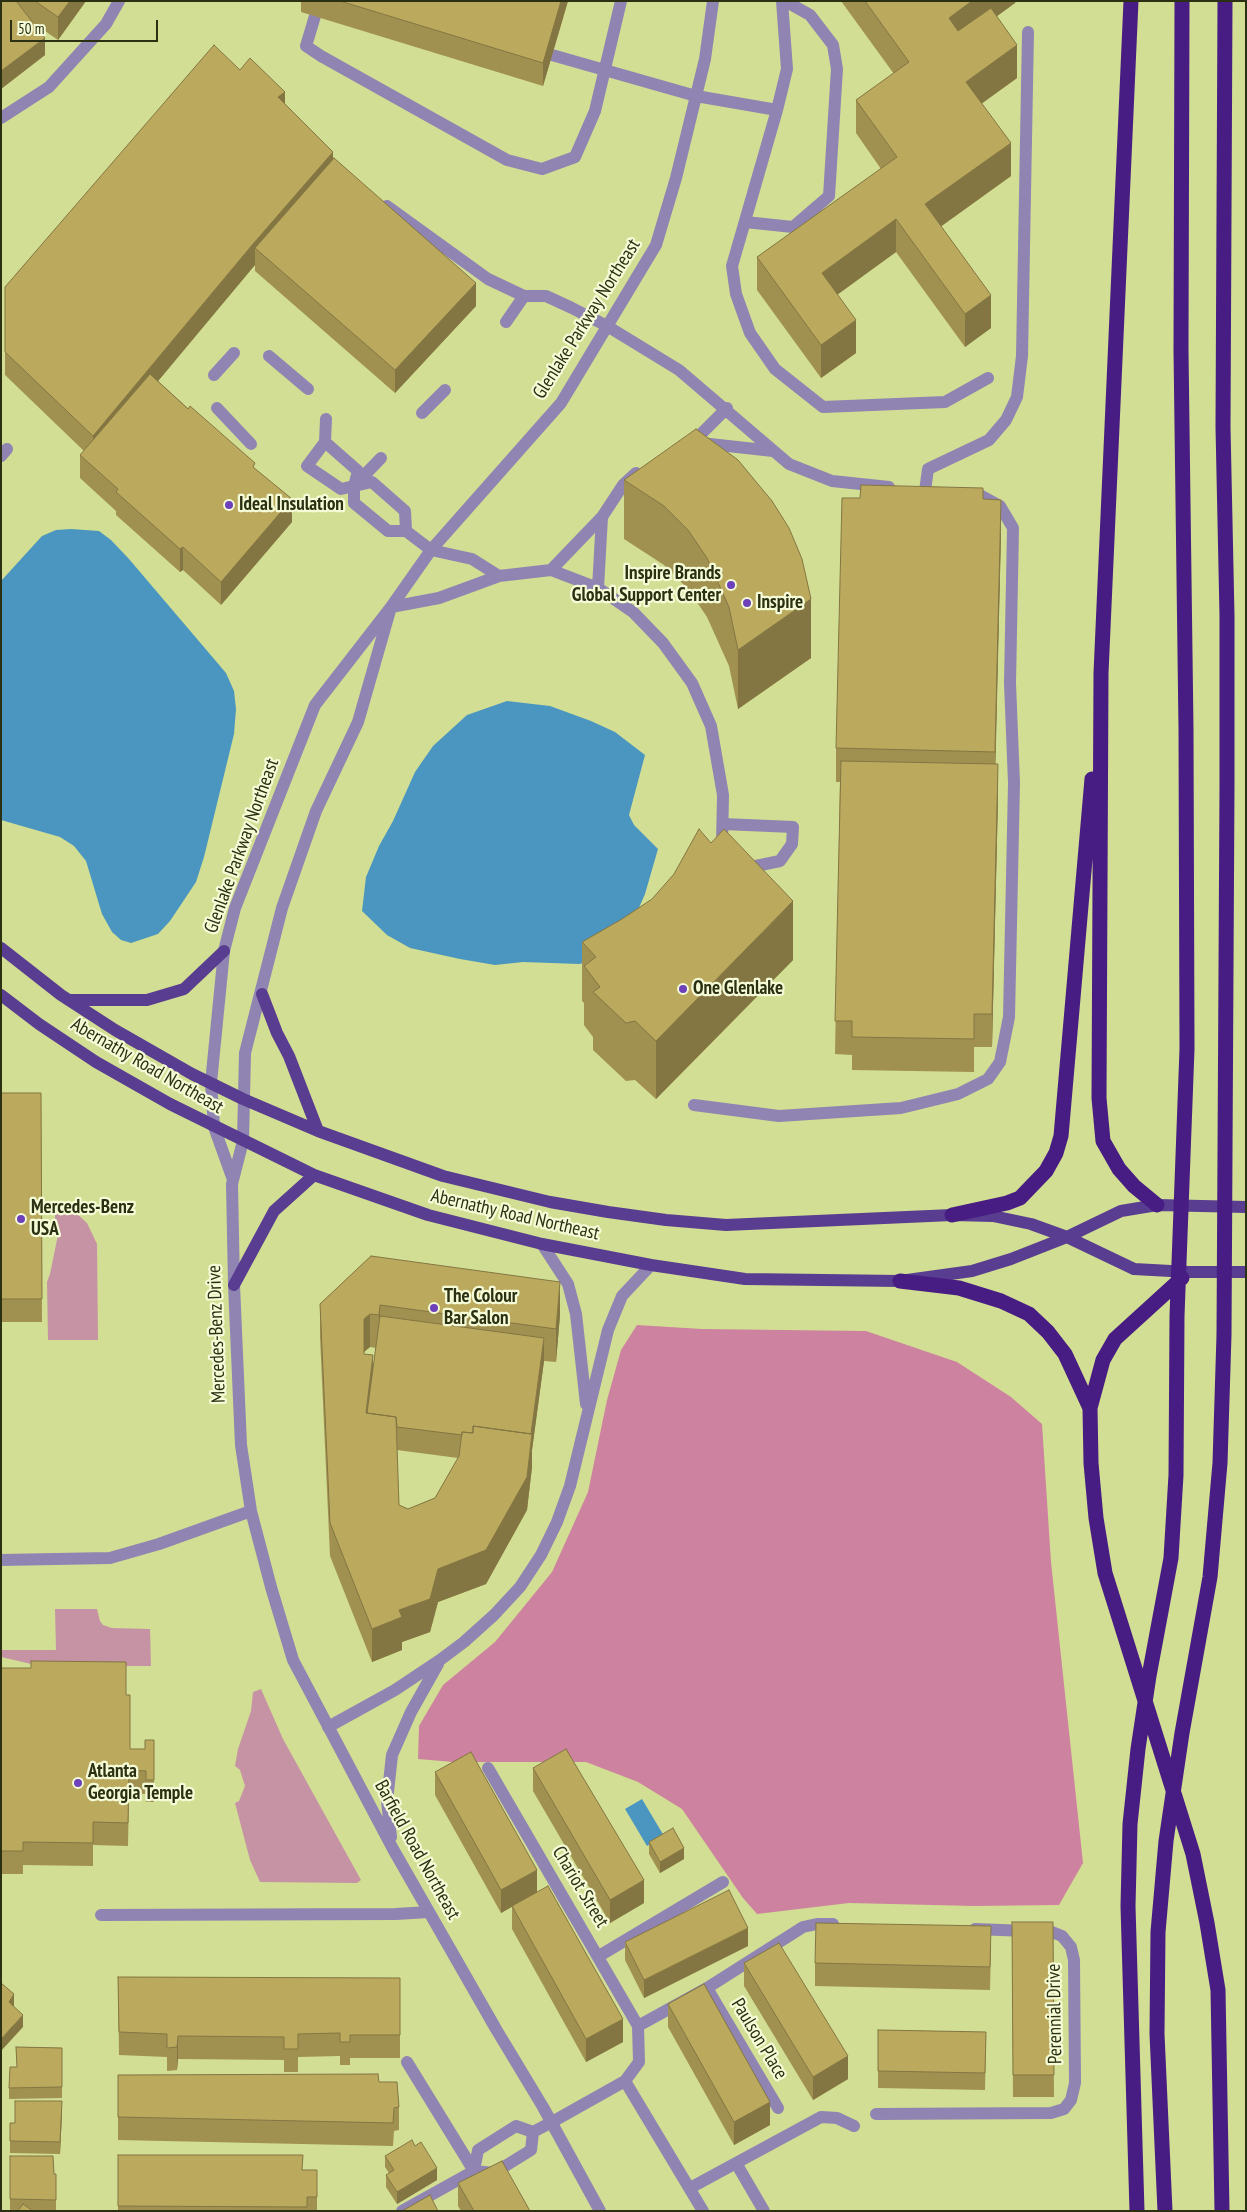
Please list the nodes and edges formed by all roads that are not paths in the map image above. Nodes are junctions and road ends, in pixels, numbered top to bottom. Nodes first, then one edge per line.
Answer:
1 (119, 1) edge
2 (621, 1) edge
3 (713, 1) edge
4 (784, 1) edge
5 (1131, 1) edge
6 (1182, 1) edge
7 (1225, 1) edge
8 (315, 16) dead end
9 (1028, 32) dead end
10 (552, 55) edge
11 (604, 68) junction
12 (696, 96) junction
13 (777, 110) junction
14 (1, 118) edge
15 (386, 206) edge
16 (746, 222) junction
17 (524, 296) junction
18 (506, 322) dead end
19 (607, 326) junction
20 (234, 353) dead end
21 (269, 356) dead end
22 (214, 375) dead end
23 (988, 378) dead end
24 (308, 388) dead end
25 (445, 390) dead end
26 (217, 408) dead end
27 (727, 408) junction
28 (422, 413) dead end
29 (326, 419) dead end
30 (325, 442) junction
31 (694, 443) junction
32 (252, 444) dead end
33 (678, 449) edge
34 (773, 451) junction
35 (381, 458) dead end
36 (649, 464) edge
37 (354, 486) junction
38 (898, 488) edge
39 (925, 491) edge
40 (960, 493) edge
41 (602, 517) junction
42 (406, 531) junction
43 (432, 550) junction
44 (551, 570) junction
45 (499, 576) junction
46 (598, 588) junction
47 (391, 607) junction
48 (1101, 673) junction
49 (723, 824) junction
50 (1, 948) edge
51 (224, 951) junction
52 (262, 994) junction
53 (1, 995) edge
54 (69, 1000) junction
55 (211, 1083) junction
56 (243, 1099) junction
57 (694, 1105) dead end
58 (214, 1126) junction
59 (318, 1131) junction
60 (243, 1141) junction
61 (314, 1175) junction
62 (232, 1178) junction
63 (1158, 1205) junction
64 (1246, 1207) edge
65 (952, 1215) junction
66 (1067, 1237) junction
67 (542, 1244) junction
68 (651, 1265) junction
69 (1188, 1272) junction
70 (1246, 1272) edge
71 (900, 1281) junction
72 (234, 1285) junction
73 (1090, 1408) junction
74 (587, 1414) junction
75 (247, 1488) joint
76 (251, 1511) junction
77 (1, 1560) edge
78 (440, 1660) junction
79 (328, 1727) junction
80 (488, 1768) dead end
81 (393, 1849) junction
82 (723, 1882) dead end
83 (429, 1912) junction
84 (101, 1915) dead end
85 (846, 1925) edge
86 (963, 1929) edge
87 (599, 1956) junction
88 (707, 1988) junction
89 (638, 2026) junction
90 (407, 2062) dead end
91 (624, 2081) junction
92 (778, 2108) dead end
93 (876, 2114) dead end
94 (552, 2122) junction
95 (854, 2126) dead end
96 (533, 2132) junction
97 (736, 2163) junction
98 (474, 2171) junction
99 (690, 2188) junction
100 (402, 2211) edge
101 (600, 2211) edge
102 (703, 2211) edge
103 (764, 2211) edge
104 (1137, 2211) edge
105 (1165, 2211) edge
106 (1222, 2211) edge

1 - 14 street
2 - 11 street
3 - 12 street, Glenlake Parkway Northeast
4 - 13 street
4 - 16 street
5 - 48 highway
6 - 104 highway
7 - 105 highway
8 - 11 street
9 - 39 street
10 - 11 street
11 - 12 street
12 - 13 street
12 - 19 street, Glenlake Parkway Northeast
13 - 16 street
15 - 17 street
16 - 23 street
17 - 18 street
17 - 19 street
19 - 27 street
19 - 43 street, Glenlake Parkway Northeast
20 - 22 street
21 - 24 street
25 - 28 street
26 - 32 street
27 - 31 street
27 - 34 street
29 - 30 street
30 - 37 street
30 - 37 street
31 - 33 street
31 - 34 street
34 - 38 street
35 - 37 street
36 - 41 street
37 - 42 street
37 - 42 street
40 - 57 street
41 - 44 street
41 - 46 street
42 - 43 street
43 - 45 street
43 - 47 street, Glenlake Parkway Northeast
44 - 45 street
44 - 46 street
45 - 47 street
46 - 49 street
47 - 51 street, Glenlake Parkway Northeast
47 - 52 street, Glenlake Parkway Northeast
48 - 63 highway
48 - 65 highway
49 - 49 street
50 - 54 main road, Abernathy Road Northeast
51 - 54 main road
51 - 55 street, Glenlake Parkway Northeast
52 - 56 street, Glenlake Parkway Northeast
52 - 59 main road
53 - 58 main road, Abernathy Road Northeast
54 - 55 main road, Abernathy Road Northeast
55 - 56 main road, Abernathy Road Northeast
55 - 58 street, Glenlake Parkway Northeast
56 - 59 main road, Abernathy Road Northeast
56 - 60 street, Glenlake Parkway Northeast
58 - 60 main road, Abernathy Road Northeast
58 - 62 street, Mercedes-Benz Drive
59 - 65 main road, Abernathy Road Northeast
60 - 61 main road, Abernathy Road Northeast
60 - 62 street, Mercedes-Benz Drive
61 - 67 main road, Abernathy Road Northeast
61 - 72 main road
62 - 72 street, Mercedes-Benz Drive
63 - 64 main road, Abernathy Road Northeast
63 - 66 main road, Abernathy Road Northeast
65 - 66 main road, Abernathy Road Northeast
66 - 69 main road, Abernathy Road Northeast
66 - 71 main road, Abernathy Road Northeast
67 - 68 main road, Abernathy Road Northeast
67 - 74 street
68 - 71 main road, Abernathy Road Northeast
68 - 74 street
69 - 70 main road, Abernathy Road Northeast
69 - 73 highway
71 - 73 highway
72 - 75 street, Mercedes-Benz Drive
73 - 106 highway
74 - 78 street
75 - 76 street, Barfield Road Northeast
76 - 77 street
76 - 79 street, Barfield Road Northeast
78 - 79 street
78 - 81 street
79 - 81 street, Barfield Road Northeast
80 - 87 street, Chariot Street
81 - 83 street, Barfield Road Northeast
82 - 87 street
83 - 84 street
83 - 94 street, Barfield Road Northeast
85 - 88 street
86 - 93 street, Perennial Drive
87 - 89 street, Chariot Street
88 - 89 street
88 - 92 street, Paulson Place
89 - 91 street
90 - 98 street
91 - 94 street
91 - 99 street
94 - 96 street
94 - 101 street, Barfield Road Northeast
95 - 97 street
96 - 98 street
96 - 98 street
97 - 99 street
97 - 103 street
98 - 100 street
99 - 102 street

